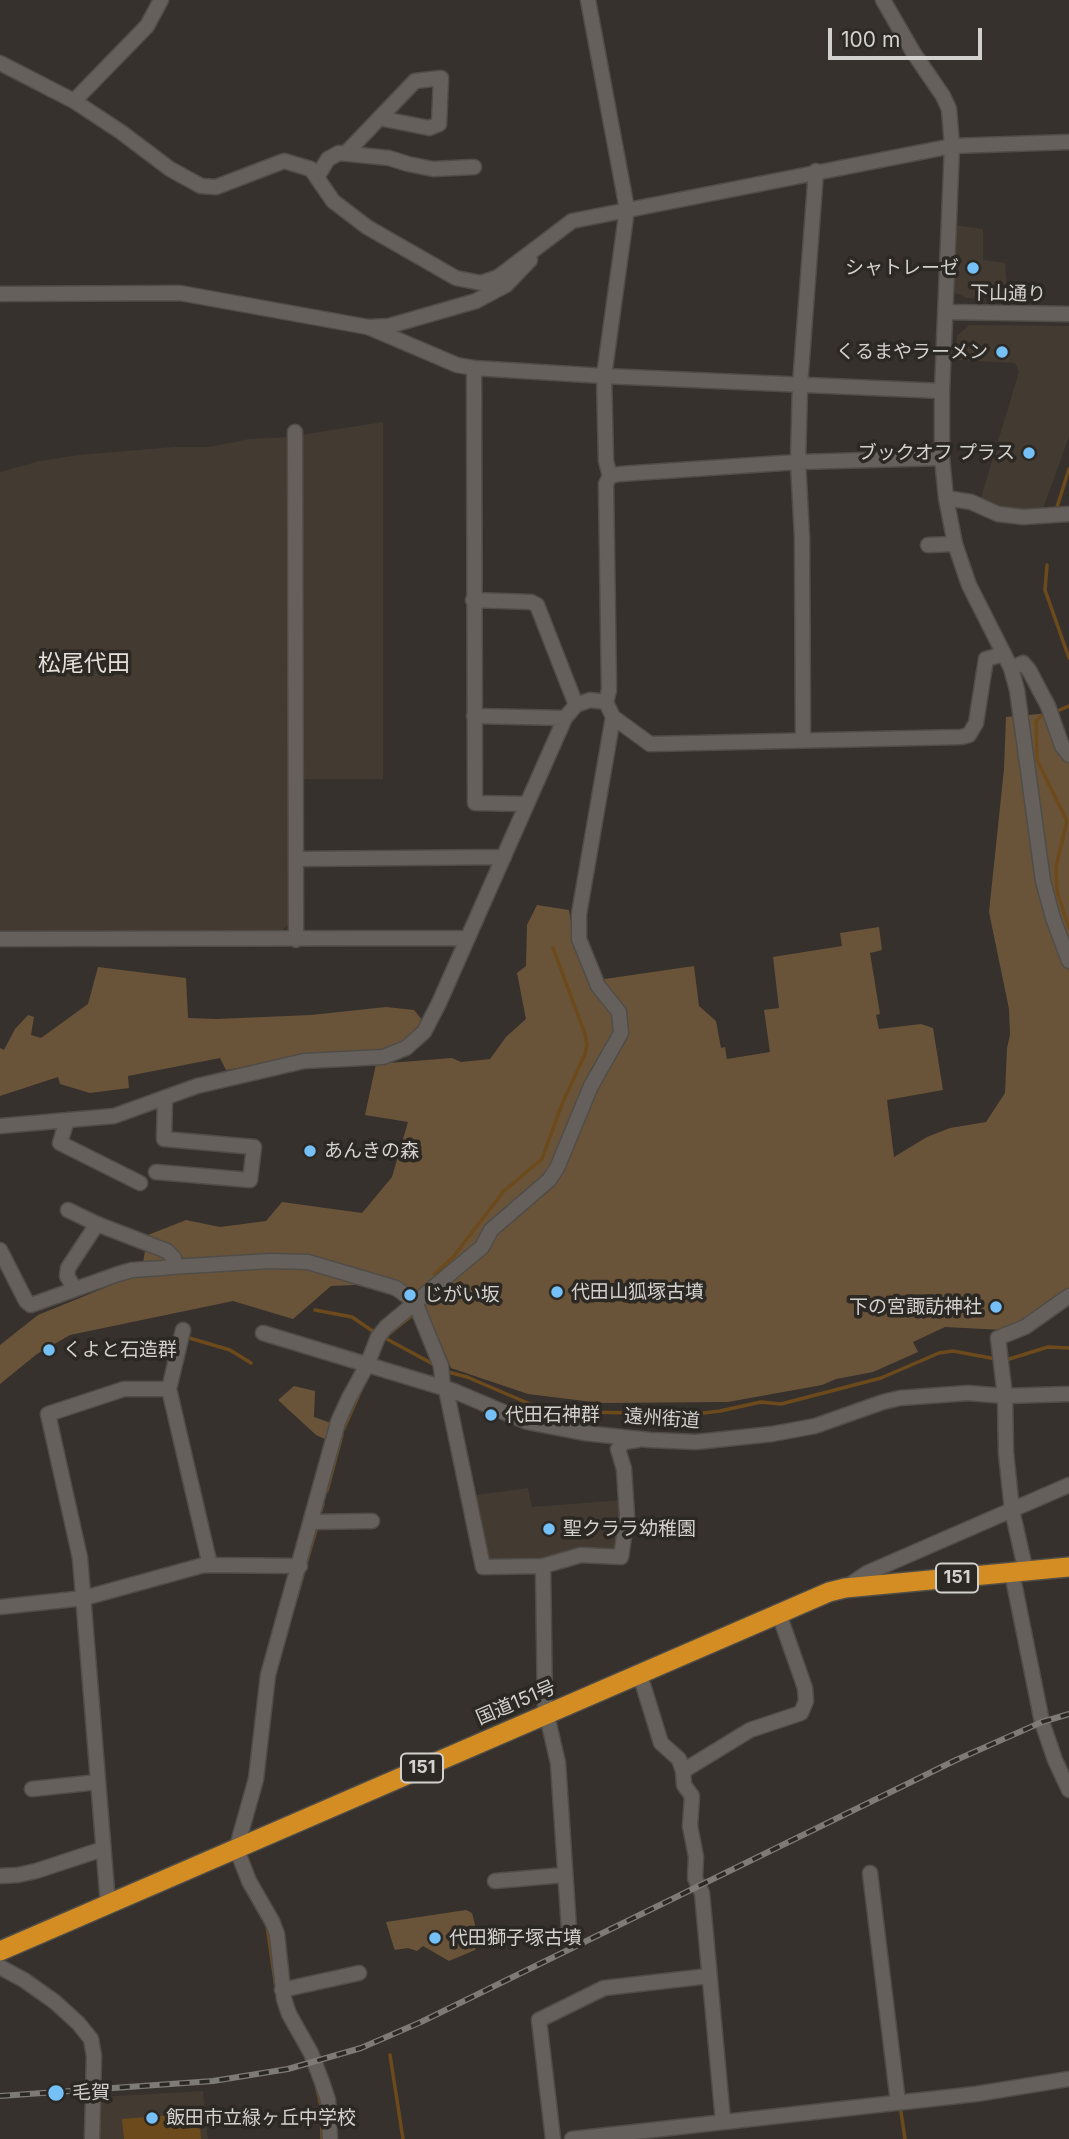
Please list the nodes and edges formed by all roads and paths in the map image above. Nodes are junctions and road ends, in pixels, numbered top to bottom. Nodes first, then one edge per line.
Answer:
1 (161, 0) edge
2 (588, 0) edge
3 (883, 0) edge
4 (0, 63) edge
5 (74, 101) junction
6 (379, 118) junction
7 (1069, 142) edge
8 (952, 146) junction
9 (346, 153) junction
10 (474, 167) dead end
11 (816, 171) junction
12 (317, 177) junction
13 (627, 209) junction
14 (549, 240) junction
15 (0, 294) edge
16 (946, 312) junction
17 (1069, 314) edge
18 (368, 327) junction
19 (474, 368) junction
20 (604, 376) junction
21 (800, 385) junction
22 (942, 391) junction
23 (295, 432) dead end
24 (942, 458) junction
25 (798, 462) junction
26 (610, 477) junction
27 (946, 498) junction
28 (1069, 514) edge
29 (955, 544) junction
30 (928, 545) dead end
31 (473, 600) junction
32 (1004, 654) junction
33 (1011, 668) junction
34 (606, 702) junction
35 (576, 705) junction
36 (474, 716) junction
37 (565, 718) junction
38 (613, 718) junction
39 (803, 740) junction
40 (1069, 755) edge
41 (527, 804) junction
42 (504, 857) junction
43 (296, 859) junction
44 (468, 938) junction
45 (0, 939) edge
46 (296, 940) junction
47 (1069, 961) edge
48 (165, 1098) junction
49 (67, 1120) junction
50 (0, 1126) edge
51 (156, 1172) dead end
52 (140, 1183) dead end
53 (68, 1210) dead end
54 (97, 1224) junction
55 (0, 1250) edge
56 (171, 1267) junction
57 (75, 1289) junction
58 (1069, 1296) edge
59 (415, 1302) junction
60 (183, 1330) dead end
61 (263, 1333) dead end
62 (367, 1365) junction
63 (169, 1389) junction
64 (445, 1389) junction
65 (1069, 1394) edge
66 (1005, 1396) junction
67 (583, 1433) junction
68 (650, 1440) junction
69 (618, 1449) junction
70 (1069, 1485) edge
71 (1012, 1510) junction
72 (372, 1521) dead end
73 (312, 1522) junction
74 (210, 1565) junction
75 (300, 1566) junction
76 (543, 1566) junction
77 (1069, 1567) edge
78 (1019, 1572) junction
79 (845, 1588) junction
80 (84, 1598) junction
81 (0, 1606) edge
82 (779, 1614) junction
83 (640, 1675) junction
84 (546, 1715) junction
85 (683, 1771) junction
86 (98, 1782) junction
87 (32, 1790) dead end
88 (1069, 1790) edge
89 (103, 1849) junction
90 (237, 1850) junction
91 (870, 1873) dead end
92 (564, 1875) junction
93 (0, 1876) edge
94 (495, 1881) dead end
95 (108, 1904) junction
96 (569, 1929) dead end
97 (0, 1951) edge
98 (0, 1967) edge
99 (359, 1973) dead end
100 (709, 1976) junction
101 (282, 1990) junction
102 (1069, 2079) edge
103 (898, 2102) junction
104 (723, 2121) junction
105 (687, 2132) edge
106 (92, 2139) edge
107 (330, 2139) edge
108 (553, 2139) edge
109 (572, 2139) edge

1 - 5 street
2 - 13 street
3 - 8 street
4 - 5 street
5 - 12 street
6 - 6 street
6 - 9 street
7 - 8 street
8 - 11 street
8 - 16 street
9 - 10 street
9 - 12 street
11 - 13 street
11 - 21 street
12 - 14 street
13 - 14 street
13 - 20 street
14 - 18 street
15 - 18 street
16 - 17 street, 下山通り
16 - 22 street
18 - 19 street
19 - 20 street
19 - 31 street
20 - 21 street
20 - 26 street
21 - 22 street
21 - 25 street
22 - 24 street
23 - 43 street
24 - 25 street
24 - 27 street
25 - 26 street
25 - 39 street
26 - 34 street
27 - 28 street
27 - 29 street
29 - 30 street
29 - 32 street
31 - 35 street
31 - 36 street
32 - 33 street
32 - 39 street
33 - 40 street
33 - 47 street
34 - 35 street
34 - 38 street
35 - 37 street
36 - 37 street
36 - 41 street
37 - 41 street
38 - 39 street
38 - 59 street
41 - 42 street
42 - 43 street
42 - 44 street
43 - 46 street
44 - 46 street
44 - 48 street
45 - 46 street
48 - 49 street
48 - 51 street
49 - 50 street
49 - 52 street
53 - 54 street
54 - 56 street
54 - 57 street
55 - 57 street
56 - 57 street
56 - 59 street
58 - 66 street
59 - 62 street
59 - 64 street
60 - 63 street
61 - 62 street, 遠州街道
62 - 64 street, 遠州街道
62 - 73 street
63 - 74 street
63 - 80 street
64 - 67 street, 遠州街道
64 - 76 street
65 - 66 street, 遠州街道
66 - 68 street, 遠州街道
66 - 71 street
67 - 68 street, 遠州街道
67 - 69 street
68 - 69 street
69 - 76 street
70 - 71 street
71 - 78 street
71 - 79 street
72 - 73 street
73 - 75 street
74 - 75 street
74 - 80 street
75 - 90 street
76 - 84 street
77 - 78 highway, 国道151号 / 151
78 - 79 highway, 国道151号 / 151
78 - 88 street
79 - 82 highway, 国道151号 / 151
80 - 81 street
80 - 86 street
82 - 83 highway, 国道151号 / 151
82 - 85 street
83 - 84 highway, 国道151号 / 151
83 - 85 street
84 - 90 highway, 国道151号 / 151
84 - 92 street
85 - 100 street
86 - 87 street
86 - 89 street
89 - 93 street
89 - 95 street
90 - 95 highway, 国道151号 / 151
90 - 101 street
91 - 103 street
92 - 94 street
92 - 96 street
95 - 97 highway, 国道151号 / 151
98 - 106 street
99 - 101 street
100 - 104 street
100 - 108 street
101 - 107 street
102 - 103 street
103 - 104 street
104 - 105 street
105 - 109 street

